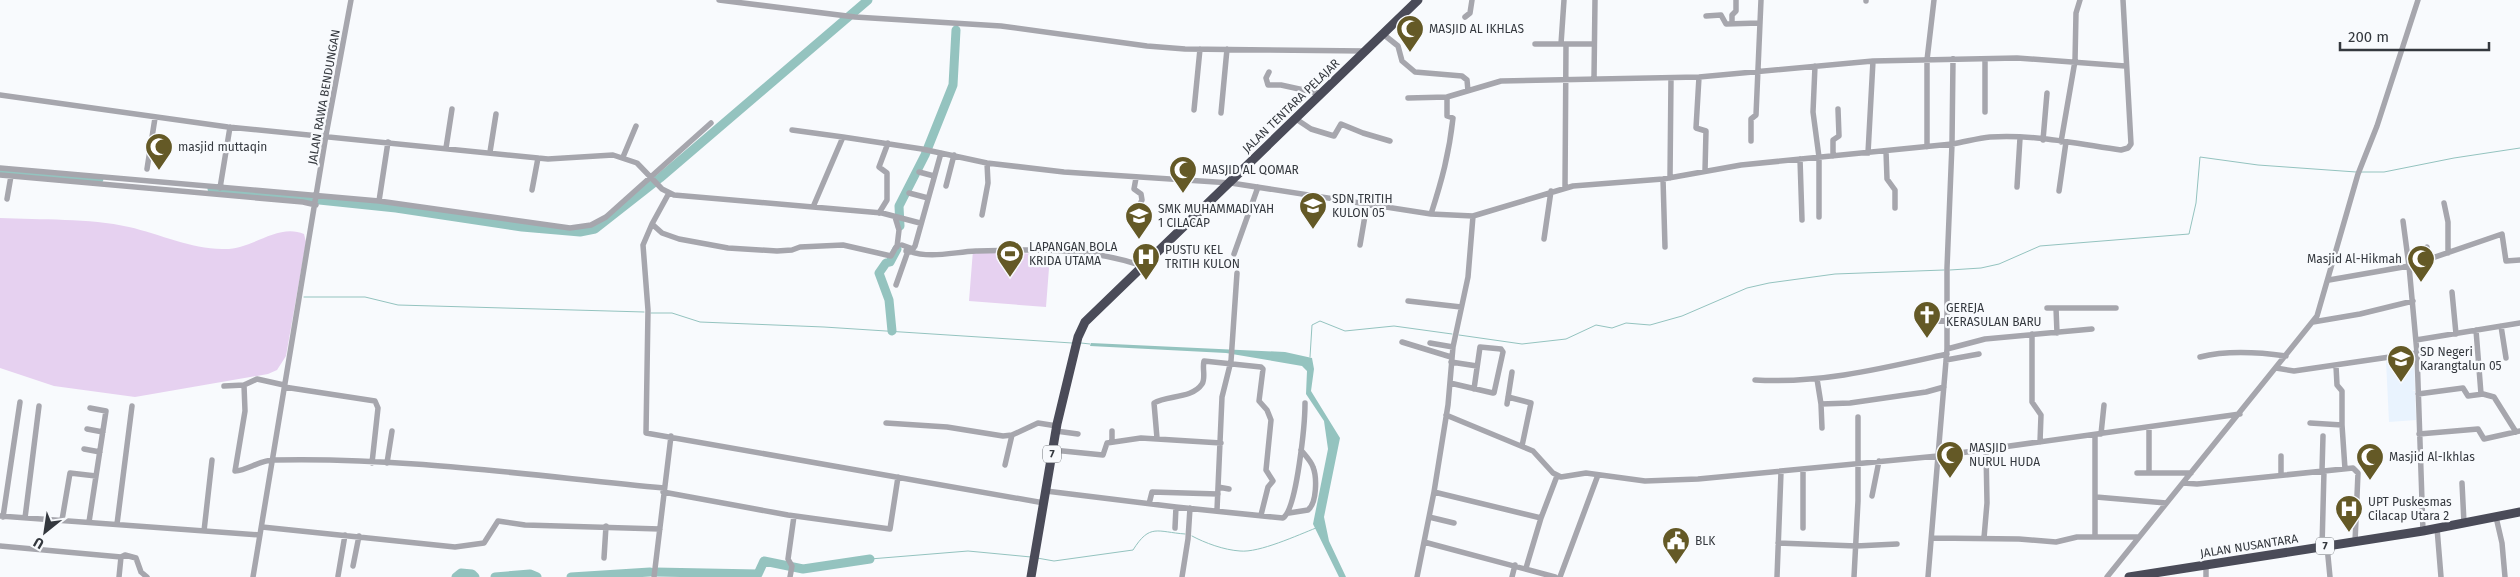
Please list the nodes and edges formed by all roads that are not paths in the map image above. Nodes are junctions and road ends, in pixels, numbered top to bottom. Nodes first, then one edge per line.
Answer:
1 (351, 0) edge
2 (719, 0) edge
3 (1418, 0) edge
4 (1472, 0) edge
5 (1564, 0) edge
6 (1595, 0) edge
7 (1736, 0) edge
8 (1761, 0) edge
9 (1934, 0) edge
10 (2080, 0) edge
11 (2123, 0) edge
12 (2418, 0) edge
13 (1706, 16) dead end
14 (1465, 17) dead end
15 (1759, 23) junction
16 (1732, 24) junction
17 (1383, 34) junction
18 (1535, 44) dead end
19 (1564, 44) junction
20 (1594, 44) junction
21 (1200, 49) junction
22 (1227, 49) junction
23 (1365, 51) junction
24 (1985, 59) junction
25 (1873, 60) junction
26 (1927, 60) junction
27 (1953, 60) junction
28 (2074, 61) junction
29 (1815, 66) junction
30 (2125, 66) junction
31 (1269, 72) dead end
32 (1758, 72) junction
33 (1699, 77) junction
34 (1671, 78) junction
35 (1594, 79) junction
36 (1566, 80) junction
37 (1468, 91) junction
38 (2047, 93) dead end
39 (1322, 94) junction
40 (0, 95) edge
41 (1447, 97) junction
42 (1408, 98) dead end
43 (452, 109) dead end
44 (1838, 109) dead end
45 (1194, 110) dead end
46 (1985, 112) dead end
47 (1221, 113) dead end
48 (496, 114) dead end
49 (155, 118) junction
50 (1296, 119) junction
51 (711, 123) dead end
52 (636, 126) dead end
53 (230, 127) junction
54 (792, 130) dead end
55 (326, 135) junction
56 (843, 137) junction
57 (2020, 138) junction
58 (2043, 140) junction
59 (1390, 141) dead end
60 (1751, 141) dead end
61 (388, 142) junction
62 (2064, 142) junction
63 (888, 143) junction
64 (1952, 144) junction
65 (1927, 146) junction
66 (446, 148) junction
67 (1886, 151) junction
68 (490, 152) junction
69 (941, 153) junction
70 (1868, 153) junction
71 (954, 155) junction
72 (1833, 156) junction
73 (623, 157) junction
74 (1819, 157) junction
75 (538, 158) junction
76 (1800, 159) junction
77 (987, 163) junction
78 (0, 168) edge
79 (147, 168) dead end
80 (1705, 171) junction
81 (919, 172) dead end
82 (0, 175) edge
83 (11, 176) junction
84 (934, 176) junction
85 (652, 177) junction
86 (1136, 178) junction
87 (1670, 178) junction
88 (1663, 179) junction
89 (1231, 183) junction
90 (946, 186) dead end
91 (1258, 187) junction
92 (1565, 187) junction
93 (2017, 187) dead end
94 (220, 188) junction
95 (532, 190) dead end
96 (1551, 191) junction
97 (2059, 191) dead end
98 (909, 193) dead end
99 (670, 194) junction
100 (928, 198) junction
101 (7, 199) dead end
102 (316, 201) junction
103 (379, 201) junction
104 (2444, 203) dead end
105 (1367, 204) junction
106 (813, 207) junction
107 (1895, 208) dead end
108 (879, 213) junction
109 (1432, 214) junction
110 (982, 216) dead end
111 (1473, 216) junction
112 (898, 217) junction
113 (1819, 217) dead end
114 (1132, 220) dead end
115 (1802, 220) dead end
116 (2403, 221) dead end
117 (920, 223) junction
118 (652, 224) junction
119 (1544, 239) dead end
120 (1360, 245) dead end
121 (898, 247) junction
122 (1665, 247) dead end
123 (2427, 247) dead end
124 (908, 251) junction
125 (2448, 253) junction
126 (1234, 254) dead end
127 (2428, 260) junction
128 (2520, 260) edge
129 (1143, 266) junction
130 (2410, 266) junction
131 (1237, 274) dead end
132 (2329, 280) junction
133 (896, 285) dead end
134 (2452, 292) dead end
135 (1408, 301) dead end
136 (2413, 301) junction
137 (1461, 307) junction
138 (2047, 308) dead end
139 (2056, 308) junction
140 (2116, 308) dead end
141 (1948, 320) junction
142 (1922, 322) dead end
143 (2313, 322) junction
144 (2520, 323) edge
145 (2501, 326) junction
146 (2092, 329) dead end
147 (2476, 330) junction
148 (2057, 333) junction
149 (2032, 334) junction
150 (2456, 334) junction
151 (2416, 340) junction
152 (1402, 342) dead end
153 (1430, 343) dead end
154 (1453, 347) junction
155 (2417, 353) junction
156 (1979, 354) dead end
157 (1947, 355) junction
158 (2286, 356) junction
159 (2200, 357) dead end
160 (2506, 358) dead end
161 (1451, 360) junction
162 (1231, 362) junction
163 (1477, 366) junction
164 (2336, 366) junction
165 (2276, 368) junction
166 (1512, 372) dead end
167 (1817, 379) junction
168 (1755, 380) dead end
169 (1450, 383) junction
170 (244, 385) junction
171 (284, 385) junction
172 (224, 386) dead end
173 (1944, 387) junction
174 (1474, 389) junction
175 (1496, 389) junction
176 (2418, 394) junction
177 (2481, 394) junction
178 (1508, 398) junction
179 (20, 402) dead end
180 (1305, 403) dead end
181 (1821, 404) junction
182 (2104, 404) dead end
183 (39, 406) dead end
184 (132, 406) dead end
185 (90, 408) dead end
186 (2240, 414) junction
187 (1446, 415) junction
188 (1858, 417) dead end
189 (886, 423) dead end
190 (2310, 423) dead end
191 (2342, 425) junction
192 (2149, 427) junction
193 (1057, 428) junction
194 (1822, 428) dead end
195 (87, 429) dead end
196 (392, 431) dead end
197 (1112, 431) dead end
198 (103, 432) junction
199 (2518, 432) edge
200 (1012, 434) junction
201 (1078, 434) dead end
202 (2098, 434) junction
203 (2419, 434) junction
204 (671, 436) junction
205 (2323, 436) dead end
206 (1157, 438) junction
207 (1112, 442) junction
208 (2040, 442) junction
209 (1221, 443) junction
210 (1522, 446) junction
211 (84, 449) dead end
212 (1053, 450) junction
213 (1301, 450) junction
214 (1986, 450) junction
215 (100, 452) junction
216 (1938, 456) junction
217 (2281, 456) dead end
218 (212, 460) dead end
219 (272, 460) junction
220 (1879, 461) junction
221 (372, 463) junction
222 (1858, 463) junction
223 (387, 464) junction
224 (1005, 465) dead end
225 (2345, 469) junction
226 (1803, 470) junction
227 (2323, 471) junction
228 (1781, 472) junction
229 (2137, 473) dead end
230 (2149, 473) junction
231 (2191, 473) junction
232 (1598, 475) junction
233 (2281, 475) junction
234 (96, 476) junction
235 (1557, 476) junction
236 (898, 477) junction
237 (2183, 483) junction
238 (2462, 483) dead end
239 (1229, 489) dead end
240 (664, 490) junction
241 (1218, 490) junction
242 (1046, 491) junction
243 (1434, 492) junction
244 (1872, 496) dead end
245 (2096, 497) junction
246 (1044, 503) junction
247 (2166, 503) junction
248 (1149, 504) junction
249 (1176, 508) junction
250 (1190, 508) junction
251 (1217, 510) junction
252 (1288, 512) junction
253 (2520, 512) edge
254 (1260, 515) junction
255 (2, 516) edge
256 (794, 516) junction
257 (1429, 517) junction
258 (2496, 517) junction
259 (25, 518) junction
260 (1541, 518) junction
261 (62, 520) junction
262 (89, 522) junction
263 (1454, 523) dead end
264 (2464, 523) junction
265 (117, 524) junction
266 (606, 526) junction
267 (262, 527) junction
268 (1175, 528) dead end
269 (1803, 528) dead end
270 (2437, 528) junction
271 (660, 529) junction
272 (204, 531) junction
273 (2423, 531) junction
274 (260, 535) junction
275 (345, 535) junction
276 (359, 536) junction
277 (2095, 537) junction
278 (1932, 538) junction
279 (1984, 538) junction
280 (2139, 538) junction
281 (1424, 542) junction
282 (2355, 542) junction
283 (1778, 543) junction
284 (1897, 544) dead end
285 (0, 546) edge
286 (1856, 546) junction
287 (2325, 546) junction
288 (121, 557) junction
289 (604, 558) dead end
290 (1515, 565) junction
291 (2206, 565) junction
292 (353, 566) dead end
293 (1526, 568) junction
294 (1031, 572) edge
295 (338, 576) edge
296 (2144, 576) edge
297 (119, 577) edge
298 (147, 577) edge
299 (253, 577) edge
300 (654, 577) edge
301 (790, 577) edge
302 (1182, 577) edge
303 (1417, 577) edge
304 (1512, 577) edge
305 (1555, 577) edge
306 (1560, 577) edge
307 (1777, 577) edge
308 (1854, 577) edge
309 (1928, 577) edge
310 (2107, 577) edge
311 (2132, 577) edge
312 (2206, 577) edge
313 (2330, 577) edge
314 (2441, 577) edge
315 (2504, 577) edge

1 - 55 street, JALAN RAWA BENDUNGAN
2 - 21 street
3 - 17 highway, JALAN TENTARA PELAJAR / 7
4 - 14 street
5 - 19 street
6 - 20 street
7 - 16 street
8 - 15 street
9 - 26 street
10 - 28 street
11 - 30 street
12 - 132 street
13 - 16 street
15 - 16 street
15 - 32 street
17 - 23 highway, JALAN TENTARA PELAJAR / 7
17 - 37 street
18 - 19 street
19 - 20 street
19 - 36 street
20 - 35 street
21 - 22 street
21 - 45 street
22 - 23 street
22 - 47 street
23 - 39 highway, JALAN TENTARA PELAJAR / 7
24 - 27 street
24 - 28 street
24 - 46 street
25 - 26 street
25 - 29 street
25 - 70 street
26 - 27 street
26 - 65 street
27 - 64 street
28 - 30 street
28 - 62 street
29 - 32 street
29 - 74 street
30 - 62 street
31 - 39 street
32 - 33 street
32 - 60 street
33 - 34 street
33 - 80 street
34 - 35 street
34 - 87 street
35 - 36 street
36 - 37 street
36 - 92 street
37 - 41 street
38 - 58 street
39 - 50 highway, JALAN TENTARA PELAJAR / 7
40 - 49 street
41 - 42 street
41 - 109 street
43 - 66 street
44 - 72 street
48 - 68 street
49 - 53 street
49 - 79 street
50 - 59 street
50 - 89 highway, JALAN TENTARA PELAJAR / 7
51 - 85 street
52 - 73 street
53 - 55 street
53 - 94 street
54 - 56 street
55 - 61 street
55 - 102 street, JALAN RAWA BENDUNGAN
56 - 63 street
56 - 106 street
57 - 58 street
57 - 64 street
57 - 93 street
58 - 62 street
61 - 66 street
61 - 103 street
62 - 97 street
63 - 69 street
63 - 108 street
64 - 65 street
64 - 141 street
65 - 67 street
66 - 68 street
67 - 70 street
67 - 107 street
68 - 75 street
69 - 71 street
69 - 84 street
70 - 72 street
71 - 77 street
71 - 90 street
72 - 74 street
73 - 75 street
73 - 85 street
74 - 76 street
74 - 113 street
75 - 95 street
76 - 80 street
76 - 115 street
77 - 86 street
77 - 110 street
78 - 94 street
80 - 87 street
81 - 84 street
82 - 83 street
83 - 101 street
83 - 102 street
84 - 100 street
85 - 99 street
85 - 103 street
86 - 89 street
86 - 114 street
87 - 88 street
88 - 92 street
88 - 122 street
89 - 91 street
89 - 129 highway, JALAN TENTARA PELAJAR / 7
91 - 105 street
91 - 126 street
92 - 96 street
94 - 102 street
96 - 111 street
96 - 119 street
98 - 100 street
99 - 106 street
99 - 118 street
100 - 117 street
102 - 103 street
102 - 171 street, JALAN RAWA BENDUNGAN
104 - 125 street
105 - 109 street
105 - 120 street
106 - 108 street
108 - 112 street
109 - 111 street
111 - 137 street
112 - 117 street
112 - 121 street
116 - 130 street
117 - 121 street
118 - 121 street
118 - 204 street
121 - 124 street
123 - 127 street
124 - 129 street
124 - 133 street
125 - 127 street
125 - 128 street
127 - 130 street
129 - 193 highway, JALAN TENTARA PELAJAR / 7
130 - 132 street
130 - 136 street
131 - 162 street
132 - 143 street
134 - 150 street
135 - 137 street
136 - 143 street
136 - 151 street
137 - 154 street
138 - 139 street
139 - 140 street
139 - 148 street
141 - 142 street
141 - 157 street
143 - 158 street
144 - 145 street
145 - 147 street
145 - 160 street
146 - 148 street
147 - 150 street
147 - 177 street
148 - 149 street
149 - 157 street
149 - 208 street
150 - 151 street
151 - 155 street
152 - 161 street
153 - 154 street
154 - 161 street
155 - 164 street
155 - 176 street
156 - 157 street
157 - 167 street
157 - 173 street
158 - 159 street
158 - 165 street
161 - 163 street
161 - 169 street
162 - 206 street
162 - 209 street
162 - 254 street
163 - 174 street
163 - 175 street
164 - 165 street
164 - 191 street
165 - 186 street
166 - 178 street
167 - 168 street
167 - 181 street
169 - 174 street
169 - 187 street
170 - 171 street
170 - 172 street
170 - 219 street
171 - 219 street, JALAN RAWA BENDUNGAN
171 - 221 street
173 - 181 street
173 - 216 street
174 - 175 street
175 - 178 street
176 - 177 street
176 - 203 street
177 - 199 street
178 - 210 street
179 - 255 street
180 - 213 street
181 - 194 street
182 - 202 street
183 - 259 street
184 - 265 street
185 - 198 street
186 - 192 street
186 - 231 street
187 - 210 street
187 - 243 street
188 - 222 street
189 - 200 street
190 - 191 street
191 - 225 street
192 - 202 street
192 - 230 street
193 - 200 street
193 - 201 street
193 - 212 highway, 7
195 - 198 street
196 - 223 street
197 - 207 street
198 - 215 street
199 - 203 street
200 - 224 street
202 - 208 street
202 - 245 street
203 - 273 street
204 - 236 street
204 - 240 street
205 - 227 street
206 - 207 street
206 - 209 street
207 - 212 street
208 - 214 street
209 - 241 street
210 - 235 street
211 - 215 street
212 - 242 highway, 7
213 - 252 street
213 - 252 street
214 - 216 street
214 - 279 street
215 - 234 street
216 - 220 street
216 - 278 street
217 - 233 street
218 - 272 street
219 - 221 street
219 - 267 street, JALAN RAWA BENDUNGAN
220 - 222 street
220 - 244 street
221 - 223 street
222 - 226 street
222 - 286 street
223 - 240 street
225 - 227 street
225 - 282 street
226 - 228 street
226 - 269 street
227 - 233 street
227 - 287 street
228 - 232 street
228 - 283 street
229 - 230 street
230 - 231 street
231 - 237 street
232 - 235 street
232 - 306 street
233 - 237 street
234 - 261 street
234 - 262 street
235 - 260 street
236 - 246 street
236 - 256 street
237 - 247 street
238 - 264 street
239 - 241 street
240 - 256 street
240 - 271 street
241 - 248 street
241 - 251 street
242 - 246 highway, 7
242 - 248 street
243 - 257 street
243 - 260 street
245 - 247 street
245 - 277 street
246 - 294 highway, 7
247 - 280 street
248 - 249 street
249 - 250 street
249 - 268 street
250 - 251 street
250 - 302 street
251 - 254 street
252 - 254 street
253 - 258 highway, JALAN NUSANTARA / 7
255 - 259 street
256 - 301 street
257 - 263 street
257 - 281 street
258 - 264 highway, JALAN NUSANTARA / 7
258 - 315 street
259 - 261 street
260 - 293 street
261 - 262 street
262 - 265 street
264 - 270 highway, JALAN NUSANTARA / 7
265 - 272 street
266 - 271 street
266 - 276 street
266 - 289 street
267 - 274 street, JALAN RAWA BENDUNGAN
267 - 275 street
270 - 273 highway, JALAN NUSANTARA / 7
270 - 314 street
271 - 300 street
272 - 274 street
273 - 282 highway, JALAN NUSANTARA / 7
274 - 299 street, JALAN RAWA BENDUNGAN
275 - 276 street
275 - 295 street
276 - 292 street
277 - 279 street
277 - 280 street
278 - 279 street
278 - 309 street
280 - 310 street
281 - 290 street
281 - 303 street
282 - 287 highway, JALAN NUSANTARA / 7
283 - 286 street
283 - 307 street
284 - 286 street
285 - 288 street
286 - 308 street
287 - 291 highway, JALAN NUSANTARA / 7
287 - 313 street
288 - 297 street
288 - 298 street
290 - 293 street
290 - 304 street
291 - 296 highway, JALAN NUSANTARA / 7
291 - 312 street
293 - 305 street
296 - 311 highway, JALAN NUSANTARA / 7

